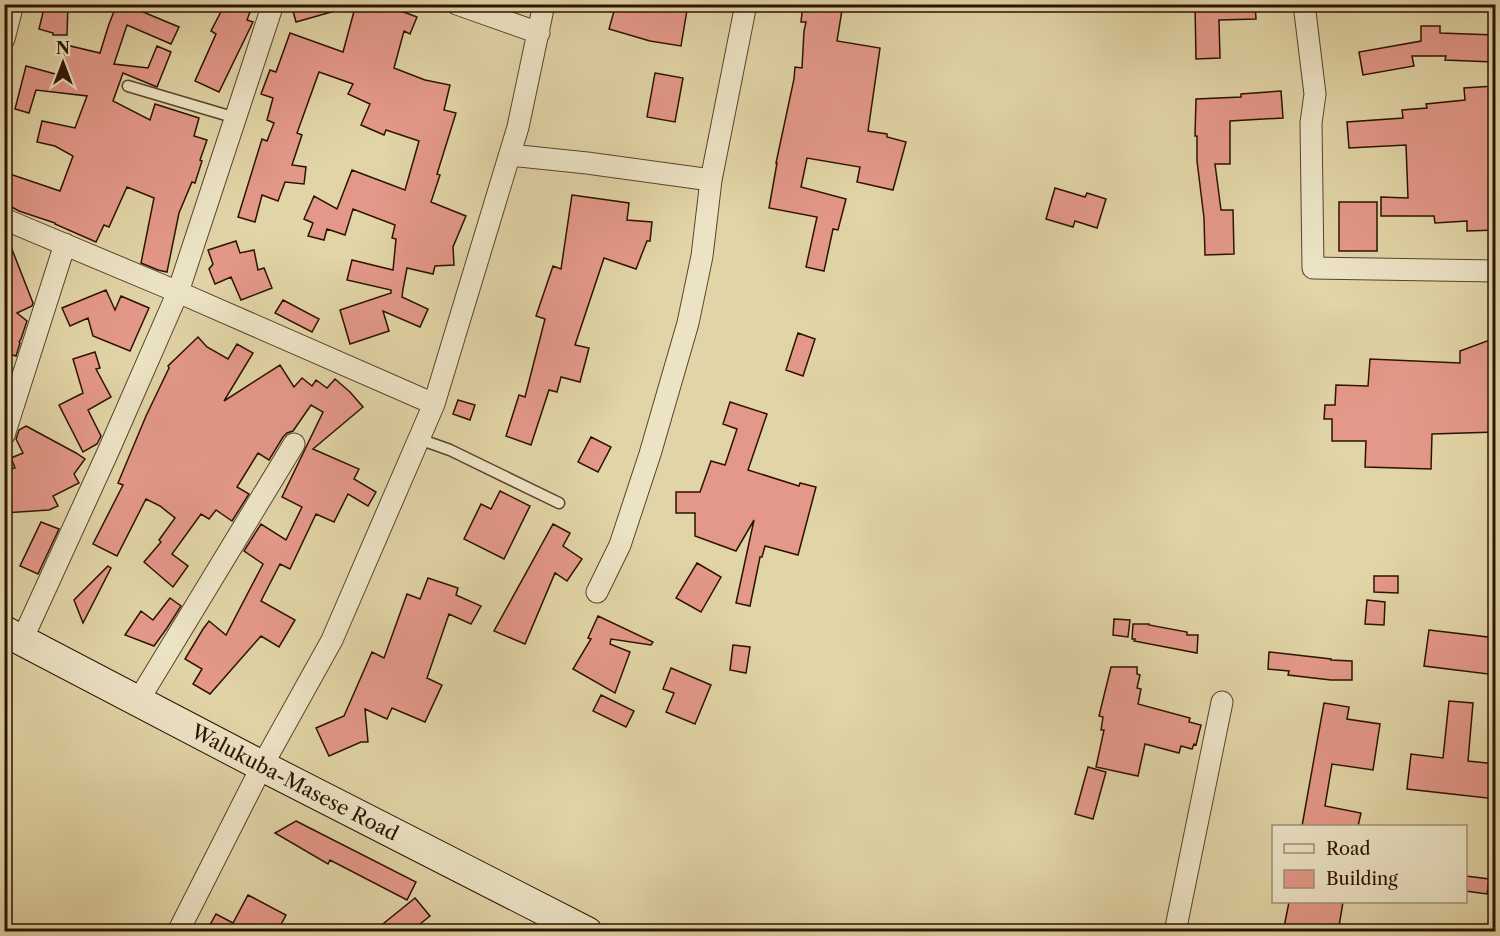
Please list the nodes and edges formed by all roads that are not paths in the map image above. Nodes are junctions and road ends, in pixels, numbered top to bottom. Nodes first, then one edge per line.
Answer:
1 (13, 4) edge
2 (273, 4) edge
3 (457, 4) edge
4 (544, 4) edge
5 (746, 4) edge
6 (1305, 4) edge
7 (539, 33) junction
8 (4, 39) edge
9 (128, 86) dead end
10 (236, 118) junction
11 (510, 155) junction
12 (711, 180) junction
13 (4, 219) edge
14 (65, 244) junction
15 (1496, 272) edge
16 (178, 292) junction
17 (434, 404) junction
18 (4, 435) edge
19 (419, 439) junction
20 (294, 444) dead end
21 (559, 503) dead end
22 (597, 592) dead end
23 (13, 636) edge
24 (138, 701) junction
25 (1222, 702) dead end
26 (262, 766) junction
27 (178, 932) edge
28 (587, 932) edge
29 (1175, 932) edge

1 - 8 street
2 - 10 street
3 - 7 street
4 - 7 street
5 - 12 street
6 - 15 street
7 - 11 street
9 - 10 lane
10 - 16 street
11 - 12 street
11 - 17 street
12 - 22 street
13 - 14 street
14 - 16 street
14 - 18 street
16 - 17 street
16 - 23 street
17 - 19 street
19 - 21 lane
19 - 26 street
20 - 24 street
23 - 24 street, Walukuba-Masese Road
24 - 26 street, Walukuba-Masese Road
25 - 29 street
26 - 27 street
26 - 28 street, Walukuba-Masese Road

